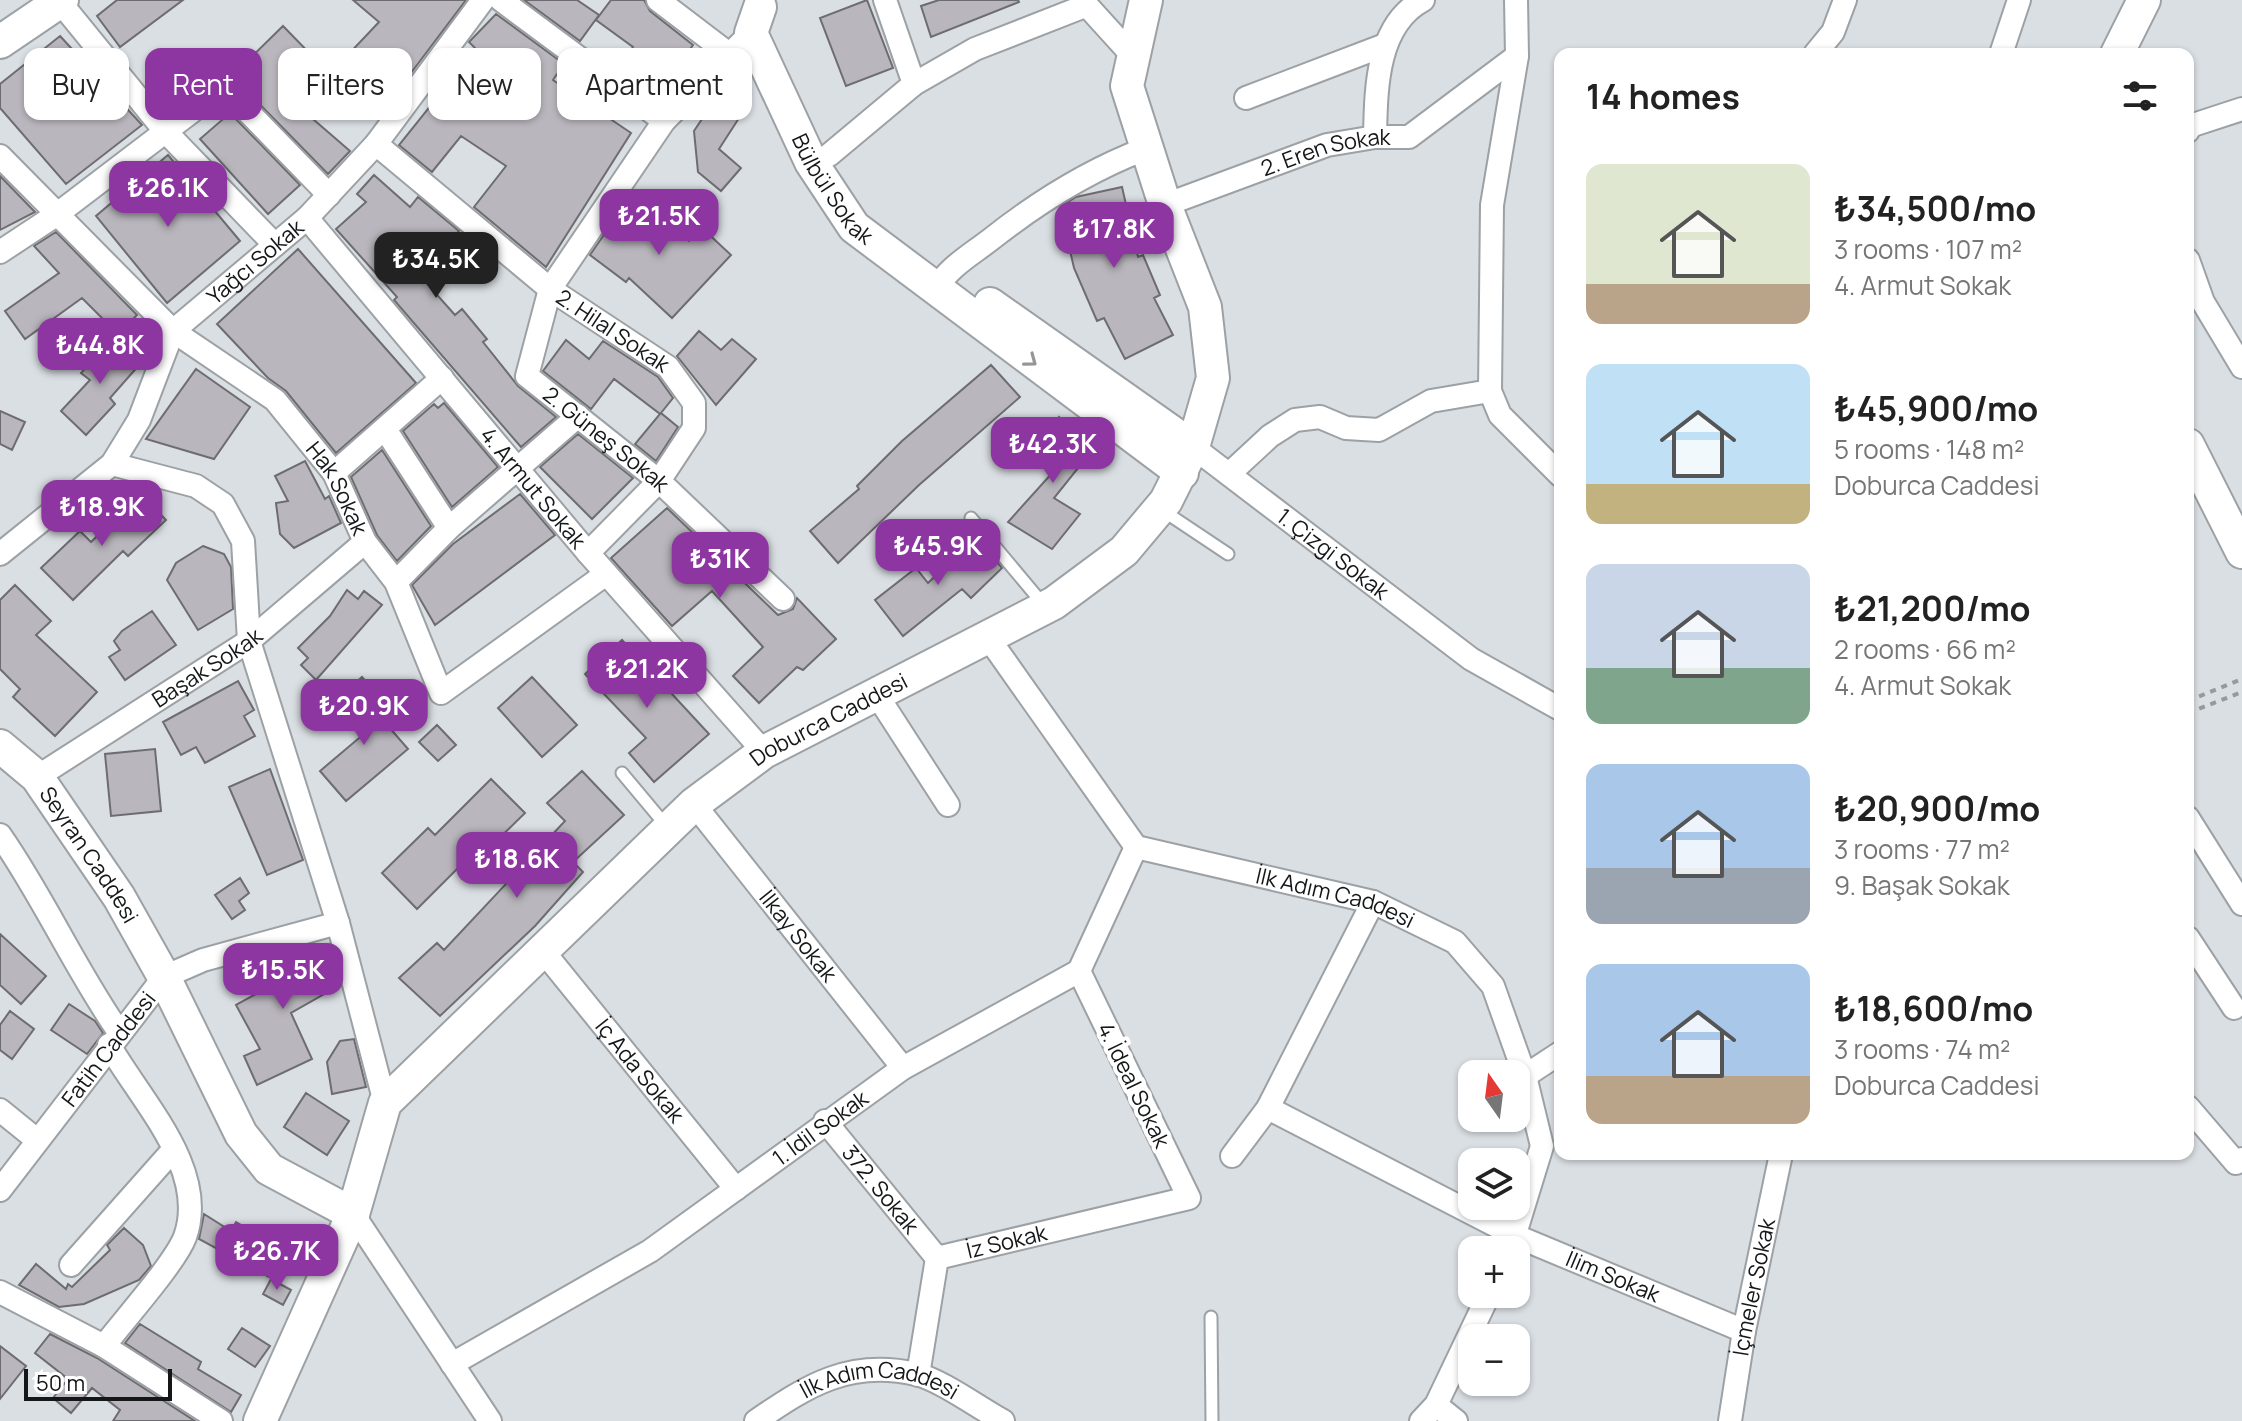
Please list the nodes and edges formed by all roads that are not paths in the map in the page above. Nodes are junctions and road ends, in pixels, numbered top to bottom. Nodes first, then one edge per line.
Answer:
1 (483, 0) edge
2 (501, 0) edge
3 (658, 0) edge
4 (885, 0) edge
5 (1146, 0) edge
6 (1423, 0) edge
7 (1516, 0) edge
8 (1845, 0) edge
9 (2019, 0) edge
10 (2144, 0) edge
11 (61, 1) edge
12 (1083, 3) edge
13 (755, 19) edge
14 (0, 42) edge
15 (1385, 45) junction
16 (1820, 48) edge
17 (2003, 48) edge
18 (2120, 48) edge
19 (1131, 54) junction
20 (1517, 56) junction
21 (914, 84) junction
22 (1246, 98) dead end
23 (2242, 109) edge
24 (664, 121) junction
25 (2194, 125) edge
26 (165, 131) junction
27 (1375, 137) junction
28 (376, 144) junction
29 (1145, 149) junction
30 (829, 155) junction
31 (0, 156) edge
32 (329, 195) junction
33 (1165, 205) junction
34 (56, 215) junction
35 (307, 218) junction
36 (275, 245) junction
37 (0, 252) edge
38 (2194, 277) edge
39 (940, 281) junction
40 (550, 289) junction
41 (173, 331) junction
42 (2242, 367) edge
43 (442, 378) junction
44 (1490, 391) junction
45 (578, 416) junction
46 (385, 429) junction
47 (2194, 457) edge
48 (1188, 460) junction
49 (112, 464) junction
50 (1554, 469) edge
51 (518, 470) junction
52 (334, 473) junction
53 (1229, 474) junction
54 (659, 481) junction
55 (1159, 509) junction
56 (971, 518) dead end
57 (449, 528) junction
58 (365, 542) junction
59 (2242, 552) edge
60 (588, 553) junction
61 (0, 554) edge
62 (1228, 554) dead end
63 (606, 574) junction
64 (396, 582) junction
65 (783, 599) dead end
66 (1046, 607) junction
67 (987, 636) junction
68 (249, 641) junction
69 (875, 692) junction
70 (1554, 706) edge
71 (0, 746) edge
72 (764, 752) junction
73 (622, 773) dead end
74 (37, 777) junction
75 (694, 804) junction
76 (948, 805) dead end
77 (2194, 828) edge
78 (669, 829) junction
79 (0, 835) edge
80 (1136, 847) junction
81 (1373, 902) junction
82 (2242, 904) edge
83 (338, 923) junction
84 (2194, 947) edge
85 (543, 951) junction
86 (1079, 971) junction
87 (164, 977) junction
88 (2234, 1008) dead end
89 (114, 1038) junction
90 (1554, 1057) edge
91 (1519, 1060) edge
92 (903, 1068) junction
93 (1530, 1073) edge
94 (1530, 1097) edge
95 (385, 1103) junction
96 (1268, 1108) junction
97 (0, 1110) edge
98 (2194, 1113) edge
99 (825, 1121) junction
100 (37, 1140) junction
101 (174, 1149) junction
102 (1232, 1156) dead end
103 (1780, 1160) edge
104 (2239, 1161) edge
105 (736, 1189) junction
106 (0, 1190) edge
107 (1189, 1198) joint
108 (353, 1214) junction
109 (1500, 1236) edge
110 (1515, 1236) edge
111 (1530, 1249) edge
112 (937, 1258) junction
113 (71, 1265) dead end
114 (2, 1297) edge
115 (1482, 1308) edge
116 (1211, 1317) dead end
117 (1744, 1331) junction
118 (104, 1346) junction
119 (452, 1364) junction
120 (918, 1375) junction
121 (1429, 1413) edge
122 (221, 1421) edge
123 (260, 1421) edge
124 (490, 1421) edge
125 (756, 1421) edge
126 (1003, 1421) edge
127 (1212, 1421) edge
128 (1456, 1421) edge
129 (1730, 1421) edge

1 - 28 street, Yağcı Sokak
2 - 24 street
3 - 13 street
4 - 21 street
5 - 19 main road, Doburca Caddesi
6 - 15 street
7 - 20 street
8 - 16 street
9 - 17 street
10 - 18 main road
11 - 14 main road
11 - 26 street
12 - 19 street
12 - 21 street
13 - 24 street
13 - 30 main road, Bülbül Sokak
13 - 39 main road, Bülbül Sokak
15 - 22 street
15 - 27 street
19 - 29 main road, Doburca Caddesi
20 - 27 street, 2. Eren Sokak
20 - 44 street
21 - 30 street
23 - 25 street
24 - 40 street
26 - 32 street
26 - 34 street
26 - 36 street
27 - 33 street, 2. Eren Sokak
28 - 32 street, Yağcı Sokak
28 - 40 street, 2. Hilal Sokak
29 - 33 main road, Doburca Caddesi
29 - 39 street
30 - 39 main road, Bülbül Sokak
31 - 34 street, Hak Sokak
32 - 35 street, Yağcı Sokak
33 - 48 main road, Doburca Caddesi
34 - 37 street
34 - 41 street, Hak Sokak
35 - 36 street, Yağcı Sokak
35 - 43 street, 4. Armut Sokak
36 - 41 street, Yağcı Sokak
38 - 42 street
39 - 48 main road, Bülbül Sokak
40 - 45 street, 2. Güneş Sokak
40 - 54 street, 2. Hilal Sokak
41 - 49 street, Yağcı Sokak
41 - 52 street, Hak Sokak
43 - 46 street
43 - 51 street, 4. Armut Sokak
44 - 50 street
44 - 53 street
45 - 51 street
45 - 54 street, 2. Güneş Sokak
46 - 52 street
46 - 57 street
47 - 59 main road
48 - 53 street, 1. Çizgi Sokak
48 - 55 main road, Doburca Caddesi
49 - 61 street, Yağcı Sokak
49 - 68 street
51 - 57 street
51 - 60 street, 4. Armut Sokak
52 - 58 street, Hak Sokak
53 - 70 street, 1. Çizgi Sokak
54 - 60 street, 2. Hilal Sokak
54 - 65 street, 2. Güneş Sokak
55 - 62 lane
55 - 66 main road, Doburca Caddesi
56 - 66 lane
57 - 64 street
58 - 64 street, Hak Sokak
58 - 68 street, Başak Sokak
60 - 63 street, 4. Armut Sokak
63 - 64 street, Hak Sokak
63 - 72 street, 4. Armut Sokak
66 - 67 main road, Doburca Caddesi
67 - 69 main road, Doburca Caddesi
67 - 80 street
68 - 74 street, Başak Sokak
68 - 83 street
69 - 72 main road, Doburca Caddesi
69 - 76 street
71 - 74 main road, Seyran Caddesi
72 - 75 main road, Doburca Caddesi
73 - 78 lane
74 - 87 main road, Seyran Caddesi
75 - 78 main road, Doburca Caddesi
75 - 92 street, İlkay Sokak
77 - 82 street
78 - 85 main road, Doburca Caddesi
79 - 89 street
80 - 81 street, İlk Adım Caddesi
80 - 86 street
81 - 91 street, İlk Adım Caddesi
81 - 96 street
83 - 87 street, Fatih Caddesi
83 - 95 street
84 - 88 street
85 - 95 main road, Doburca Caddesi
85 - 105 street, İç Ada Sokak
86 - 92 street, 1. İdil Sokak
86 - 107 street, 4. İdeal Sokak
87 - 89 street, Fatih Caddesi
87 - 108 main road, Seyran Caddesi
89 - 100 street, Fatih Caddesi
89 - 101 street
90 - 93 street
92 - 99 street, 1. İdil Sokak
94 - 110 street, İlk Adım Caddesi
95 - 108 main road
96 - 102 street
96 - 109 street, İlim Sokak
97 - 100 street
98 - 104 street
99 - 105 street, 1. İdil Sokak
99 - 112 street, 372. Sokak
100 - 106 street, Fatih Caddesi
101 - 113 street
101 - 118 street
103 - 117 street, İçmeler Sokak
105 - 119 street, 1. İdil Sokak
107 - 112 street, İz Sokak
108 - 119 street
108 - 123 main road
111 - 117 street, İlim Sokak
112 - 120 street, İz Sokak
114 - 118 street
115 - 121 street
116 - 127 lane
117 - 129 street, İçmeler Sokak
118 - 122 street
119 - 124 street
120 - 125 street, İlk Adım Caddesi
120 - 126 street, İlk Adım Caddesi
121 - 128 street

